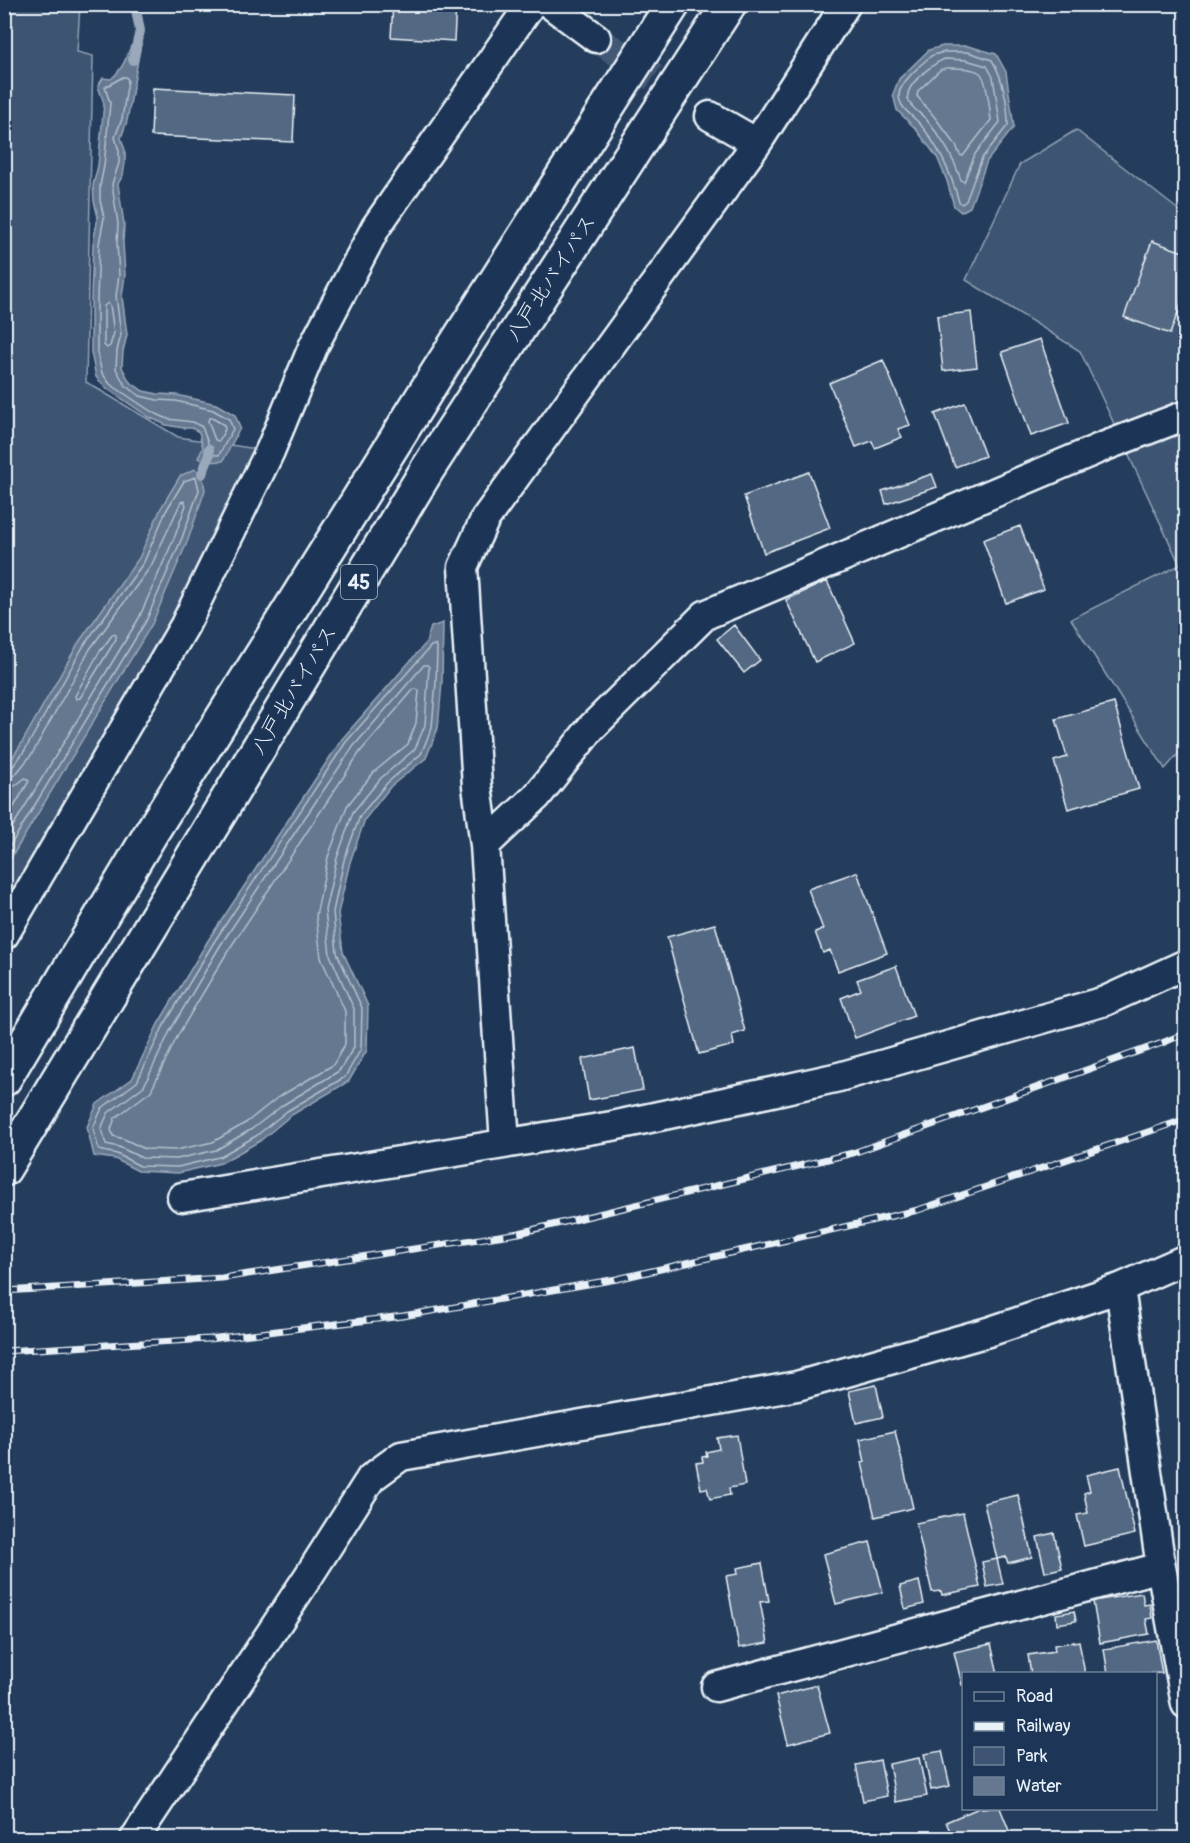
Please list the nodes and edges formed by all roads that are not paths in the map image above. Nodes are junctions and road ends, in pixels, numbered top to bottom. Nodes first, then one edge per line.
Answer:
1 (531, 4) edge
2 (550, 4) edge
3 (673, 4) edge
4 (729, 4) edge
5 (846, 4) edge
6 (596, 38) tunnel mouth
7 (710, 116) tunnel mouth
8 (757, 143) junction
9 (1185, 415) edge
10 (485, 845) junction
11 (4, 935) edge
12 (1185, 964) edge
13 (4, 1079) edge
14 (505, 1143) junction
15 (4, 1169) edge
16 (182, 1197) dead end
17 (1185, 1259) edge
18 (1120, 1288) junction
19 (1161, 1567) junction
20 (716, 1687) dead end
21 (1185, 1704) edge
22 (135, 1839) edge

1 - 11 street
2 - 6 street
3 - 13 highway, 八戸北バイパス / 45
4 - 15 highway, 八戸北バイパス / 45
5 - 8 street
7 - 8 street
8 - 10 street
9 - 10 street
10 - 14 street
12 - 14 street
14 - 16 street
17 - 18 street
18 - 19 street
18 - 22 street
19 - 20 street
19 - 21 street

